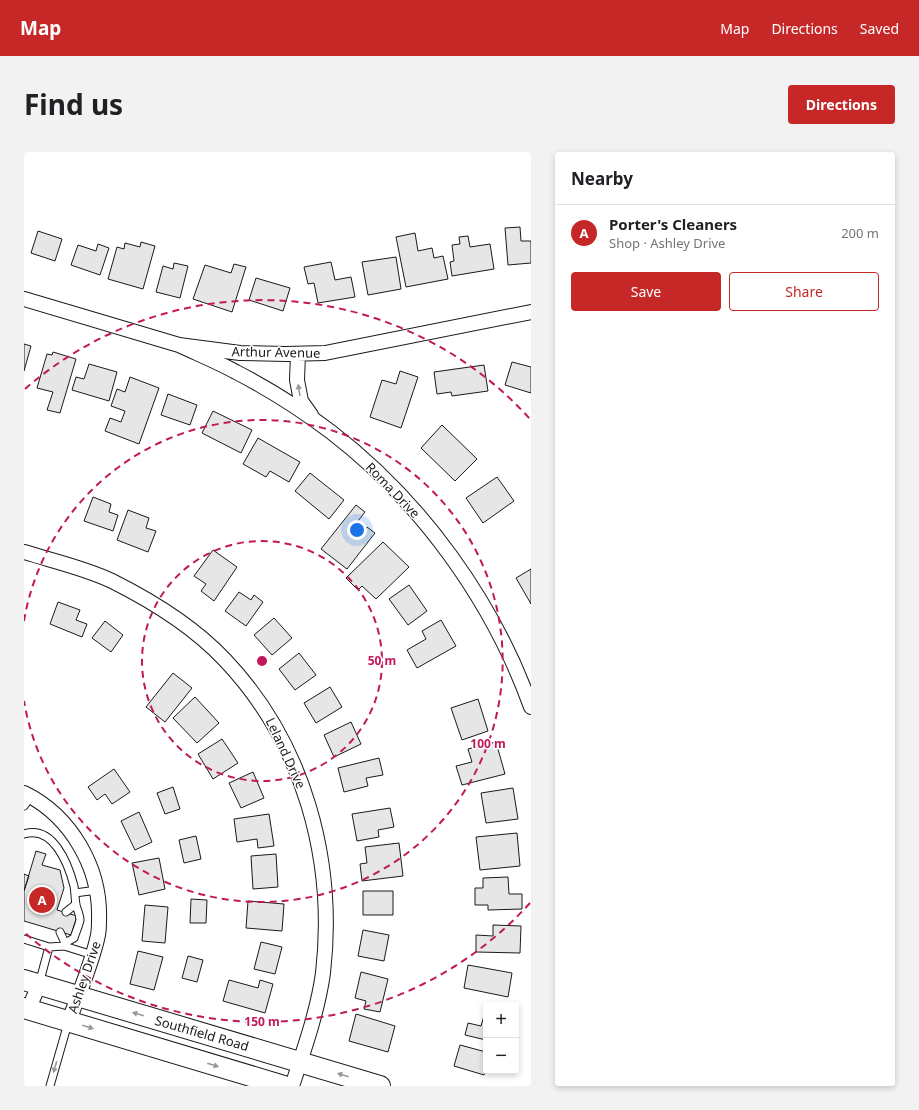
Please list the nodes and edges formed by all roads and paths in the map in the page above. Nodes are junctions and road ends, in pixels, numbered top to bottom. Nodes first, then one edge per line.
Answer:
1 (24, 298) edge
2 (531, 312) edge
3 (179, 345) junction
4 (298, 354) junction
5 (316, 421) junction
6 (24, 552) edge
7 (531, 707) edge
8 (26, 799) edge
9 (24, 834) edge
10 (97, 890) junction
11 (75, 893) junction
12 (76, 904) junction
13 (66, 912) dead end
14 (60, 932) dead end
15 (24, 940) edge
16 (64, 945) junction
17 (49, 947) junction
18 (93, 955) junction
19 (31, 982) edge
20 (77, 996) junction
21 (26, 1011) edge
22 (69, 1021) junction
23 (300, 1062) junction
24 (50, 1086) edge
25 (284, 1086) edge
26 (292, 1086) edge
27 (379, 1086) edge

1 - 3 street, Arthur Avenue
2 - 4 street, Arthur Avenue
3 - 4 street, Arthur Avenue
3 - 5 street, Roma Drive
5 -> 4 street
5 - 7 street, Roma Drive
6 - 23 street, Leland Drive
8 - 10 street, Ashley Drive
9 - 11 lane
10 - 11 lane
10 - 18 street, Ashley Drive
11 - 12 lane
12 - 13 lane
12 - 16 lane
14 - 16 lane
15 - 17 lane
16 - 17 lane
16 - 18 lane
17 - 19 lane
18 - 20 street, Ashley Drive
19 - 20 main road, Southfield Road
19 - 21 street
20 - 22 street, Ashley Drive
23 -> 20 main road, Southfield Road
21 - 22 main road, Southfield Road
22 -> 24 lane
22 -> 25 main road, Southfield Road
23 - 26 street, Leland Drive
27 -> 23 main road, Southfield Road

